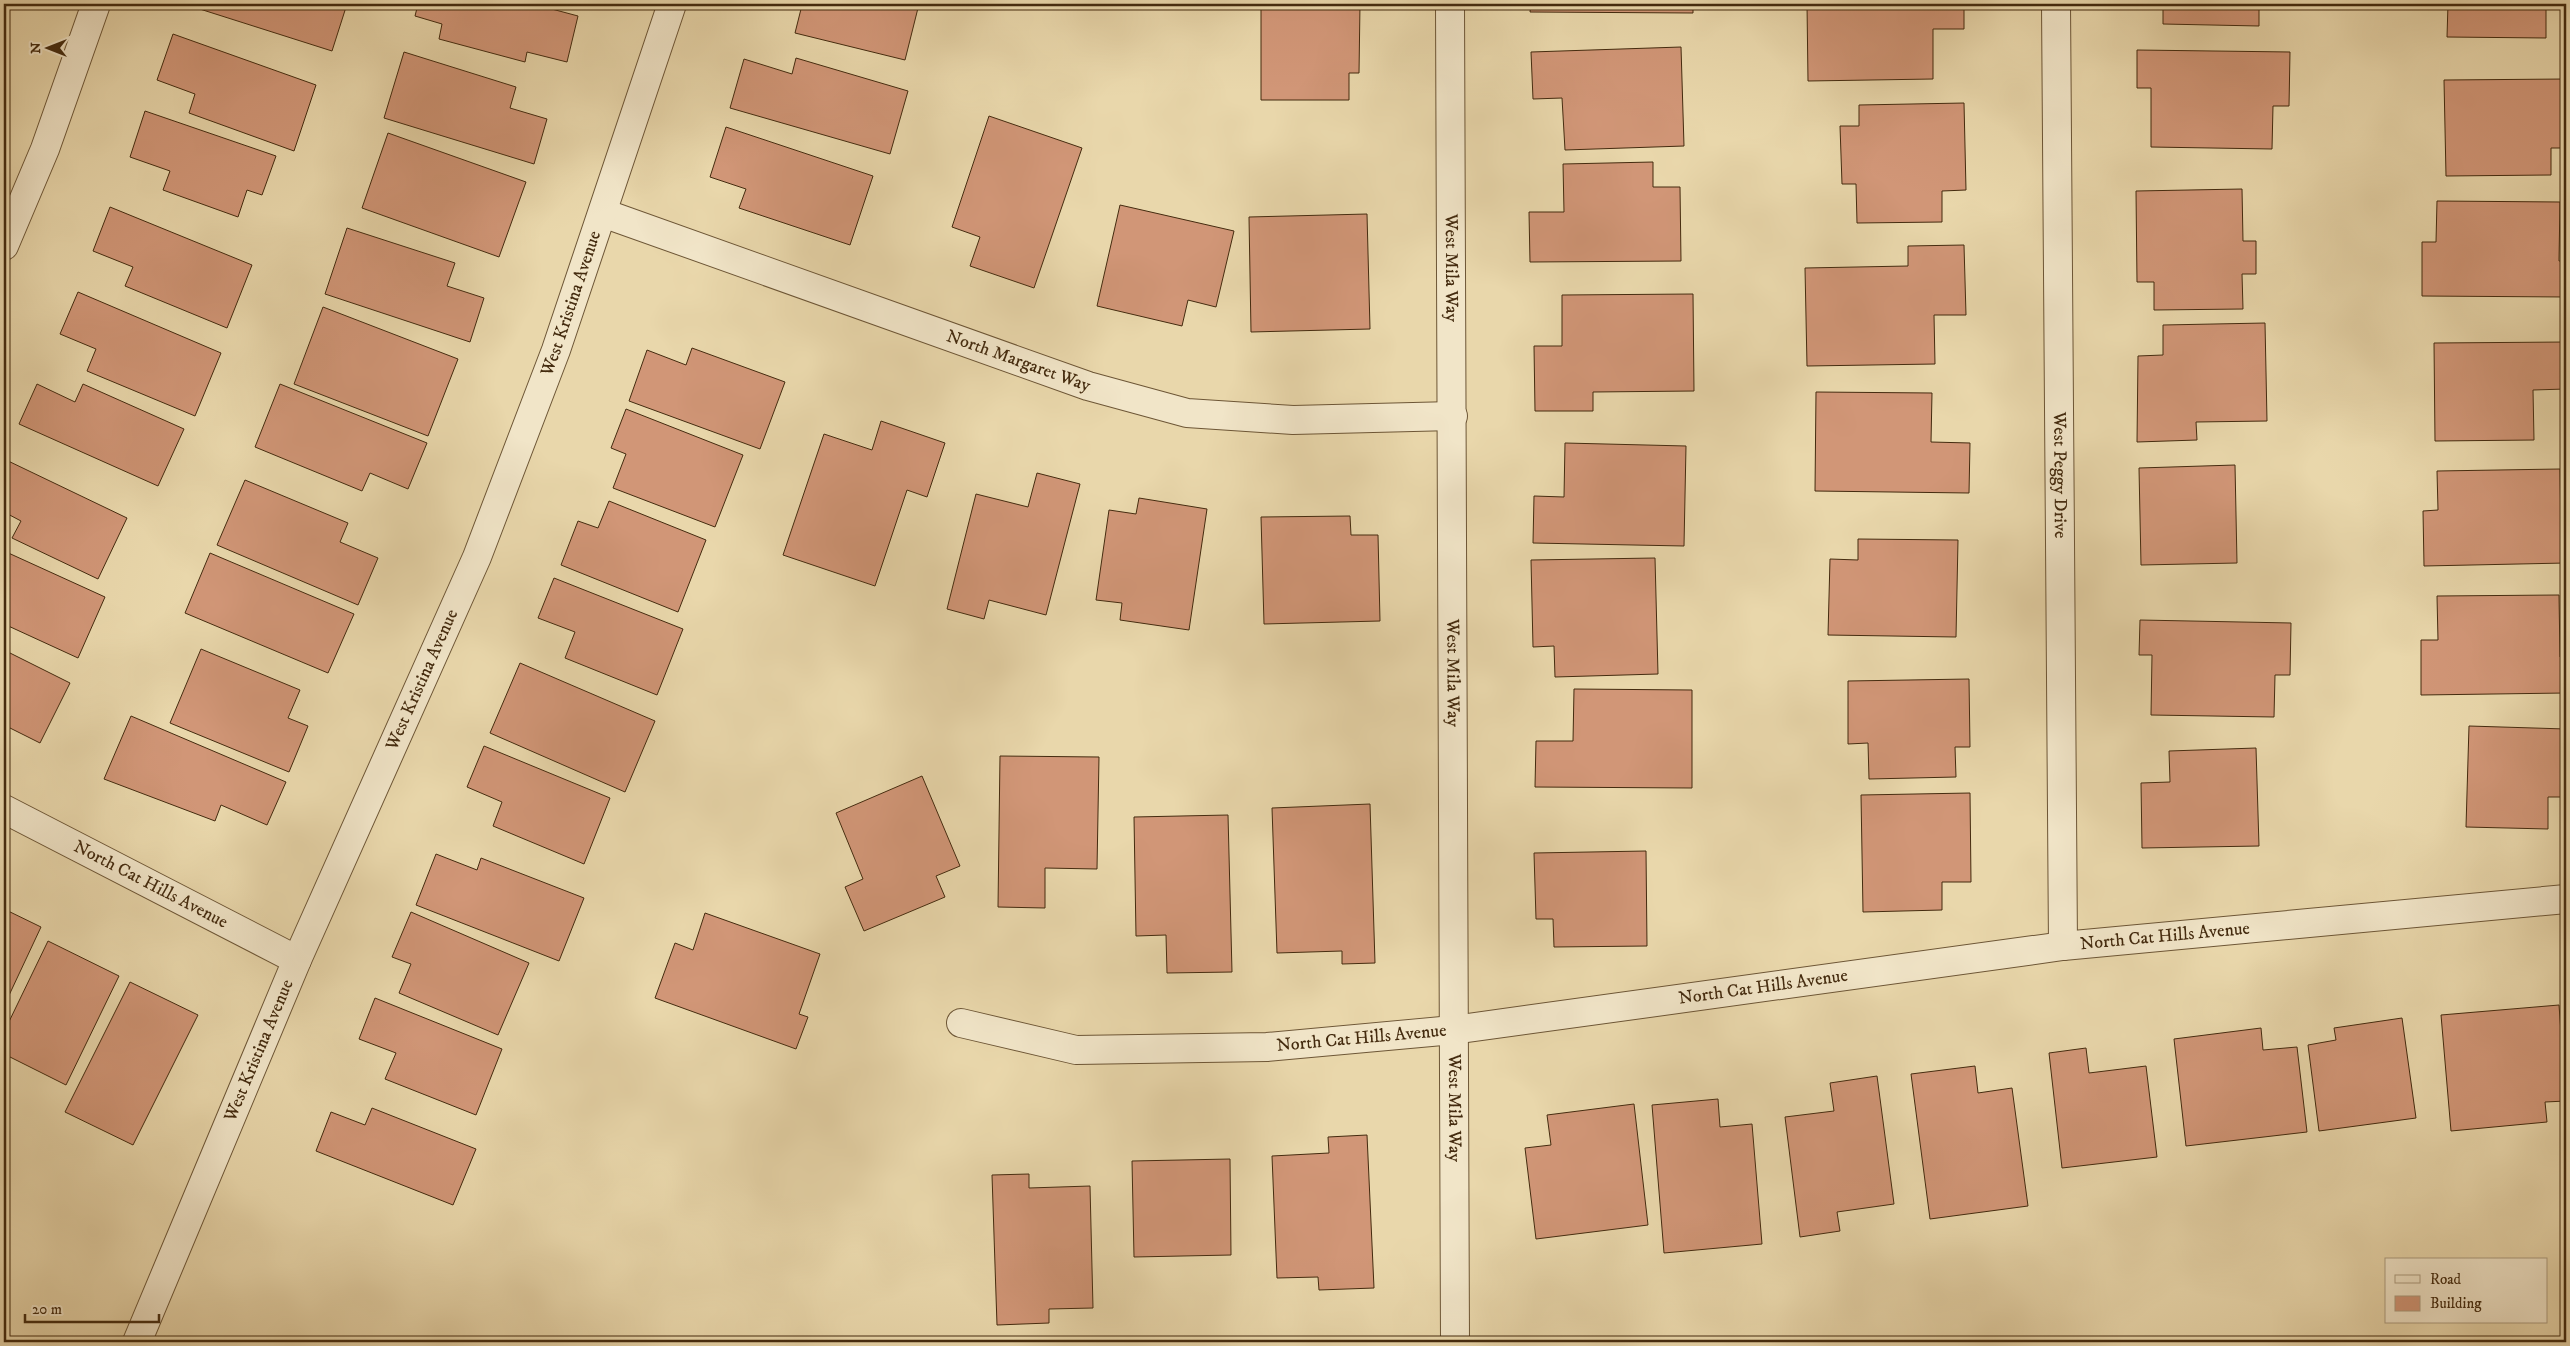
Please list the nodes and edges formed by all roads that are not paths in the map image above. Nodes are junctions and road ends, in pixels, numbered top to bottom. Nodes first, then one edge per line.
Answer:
1 (96, 4) edge
2 (672, 4) edge
3 (1450, 4) edge
4 (2056, 4) edge
5 (603, 213) junction
6 (4, 246) edge
7 (1453, 416) junction
8 (4, 809) edge
9 (2566, 899) edge
10 (2064, 946) junction
11 (297, 960) junction
12 (961, 1023) dead end
13 (1453, 1030) junction
14 (137, 1342) edge
15 (1455, 1342) edge

1 - 6 street
2 - 5 street, West Kristina Avenue
3 - 7 street, West Mila Way
4 - 10 street, West Peggy Drive
5 - 7 street, North Margaret Way
5 - 11 street, West Kristina Avenue
7 - 13 street, West Mila Way
8 - 11 street, North Cat Hills Avenue
9 - 10 street, North Cat Hills Avenue
10 - 13 street, North Cat Hills Avenue
11 - 14 street, West Kristina Avenue
12 - 13 street, North Cat Hills Avenue
13 - 15 street, West Mila Way

